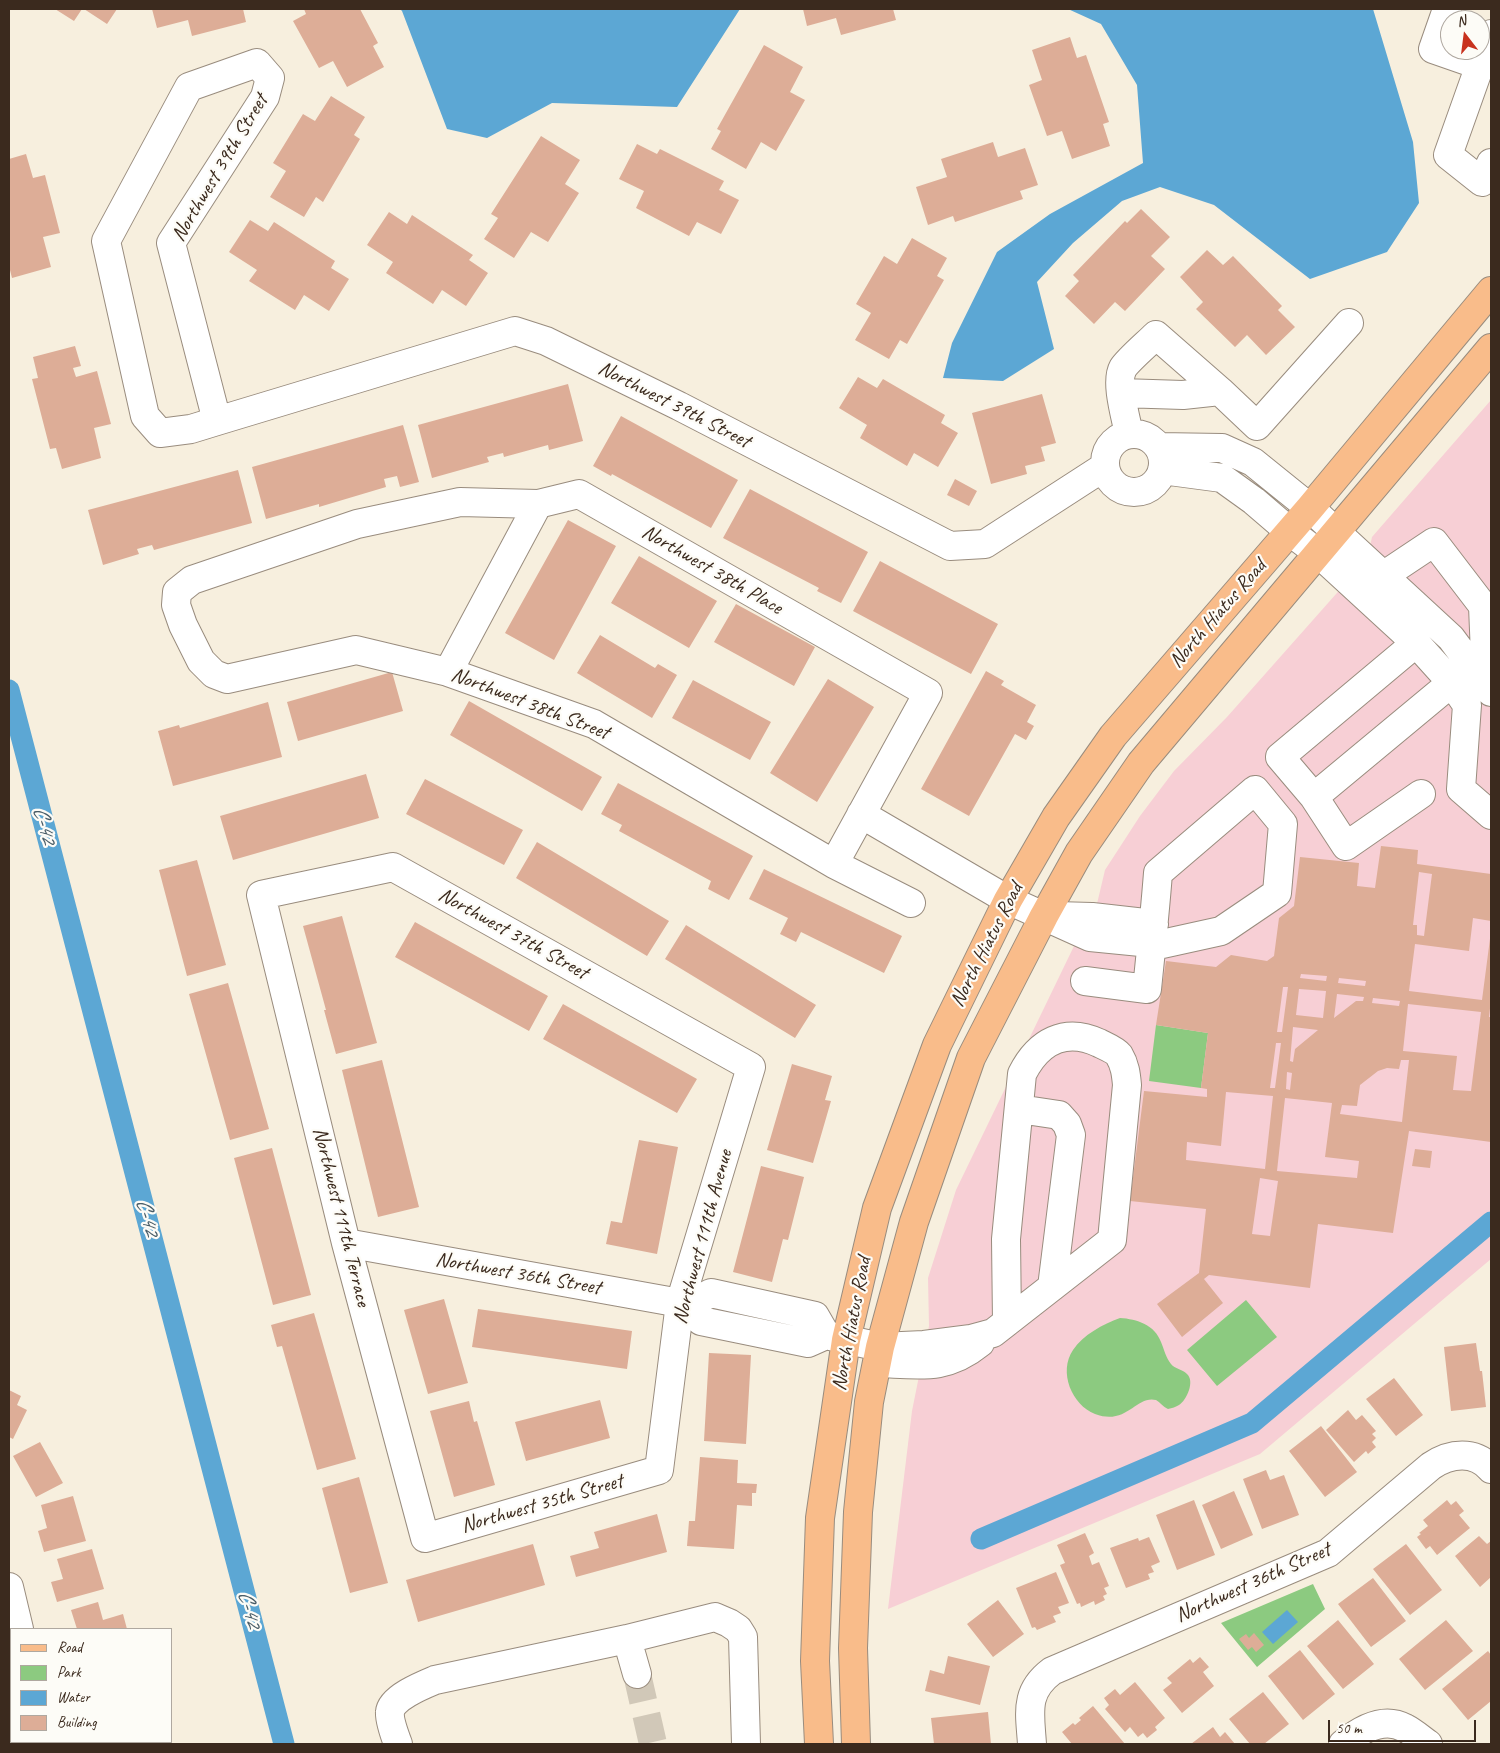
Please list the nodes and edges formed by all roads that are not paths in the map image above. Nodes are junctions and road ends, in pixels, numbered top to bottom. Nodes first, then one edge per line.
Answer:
1 (1447, 9) edge
2 (1491, 34) edge
3 (1479, 65) junction
4 (1491, 163) edge
5 (1491, 291) edge
6 (1349, 323) dead end
7 (1491, 348) edge
8 (1220, 391) junction
9 (1122, 393) junction
10 (218, 421) junction
11 (1129, 434) junction
12 (1222, 448) junction
13 (1161, 458) junction
14 (1104, 467) junction
15 (1210, 476) junction
16 (538, 504) junction
17 (1310, 508) junction
18 (1289, 531) junction
19 (1326, 543) junction
20 (1383, 576) junction
21 (1416, 643) junction
22 (448, 672) junction
23 (1462, 675) junction
24 (1491, 692) edge
25 (1420, 794) dead end
26 (1314, 797) junction
27 (861, 814) junction
28 (1491, 815) edge
29 (834, 864) junction
30 (261, 895) joint
31 (1008, 900) junction
32 (911, 903) dead end
33 (1044, 916) junction
34 (1153, 933) junction
35 (1085, 981) dead end
36 (751, 1067) joint
37 (1019, 1109) junction
38 (346, 1243) junction
39 (1052, 1287) junction
40 (685, 1304) junction
41 (1000, 1327) junction
42 (836, 1337) junction
43 (879, 1355) junction
44 (1491, 1469) edge
45 (660, 1470) joint
46 (425, 1538) joint
47 (9, 1587) edge
48 (19, 1628) edge
49 (627, 1639) junction
50 (636, 1674) tunnel mouth
51 (398, 1744) edge
52 (746, 1744) edge
53 (819, 1744) edge
54 (856, 1744) edge
55 (1032, 1744) edge
56 (1343, 1744) edge
57 (1428, 1744) edge

1 - 3 street
2 - 3 street
3 - 4 street
5 - 17 main road, North Hiatus Road
6 - 8 street
7 - 19 main road, North Hiatus Road
8 - 9 street
8 - 9 street
9 - 11 street
10 - 10 street, Northwest 39th Street
10 - 14 street, Northwest 39th Street
11 - 13 street
11 - 14 street
12 - 13 street
12 - 15 street
12 - 17 street
13 - 14 street
13 - 15 street
15 - 18 street
16 - 22 street
16 - 22 street, Northwest 38th Street
16 - 27 street, Northwest 38th Place
17 - 18 main road, North Hiatus Road
17 - 19 street
18 - 19 street
18 - 31 main road, North Hiatus Road
19 - 20 street
19 - 21 street
19 - 33 main road, North Hiatus Road
20 - 23 street
20 - 23 street
21 - 23 street
21 - 26 street
22 - 29 street, Northwest 38th Street
23 - 24 street
23 - 26 street
23 - 28 street
25 - 26 street
27 - 29 street
27 - 31 street
29 - 32 street, Northwest 38th Street
30 - 36 street, Northwest 37th Street
30 - 38 street, Northwest 111th Terrace
31 - 33 street
31 - 42 main road, North Hiatus Road
33 - 34 street
33 - 43 main road, North Hiatus Road
34 - 34 street
34 - 35 street
36 - 40 street, Northwest 111th Avenue
37 - 39 street
37 - 39 street
37 - 41 street
38 - 40 street, Northwest 36th Street
38 - 46 street, Northwest 111th Terrace
39 - 41 street
40 - 42 street
40 - 45 street, Northwest 111th Avenue
41 - 43 street
42 - 43 street
42 - 53 main road, North Hiatus Road
43 - 54 main road, North Hiatus Road
44 - 55 street, Northwest 36th Street
45 - 46 street, Northwest 35th Street
47 - 48 street
49 - 50 street
49 - 51 street
49 - 52 street
56 - 57 street

